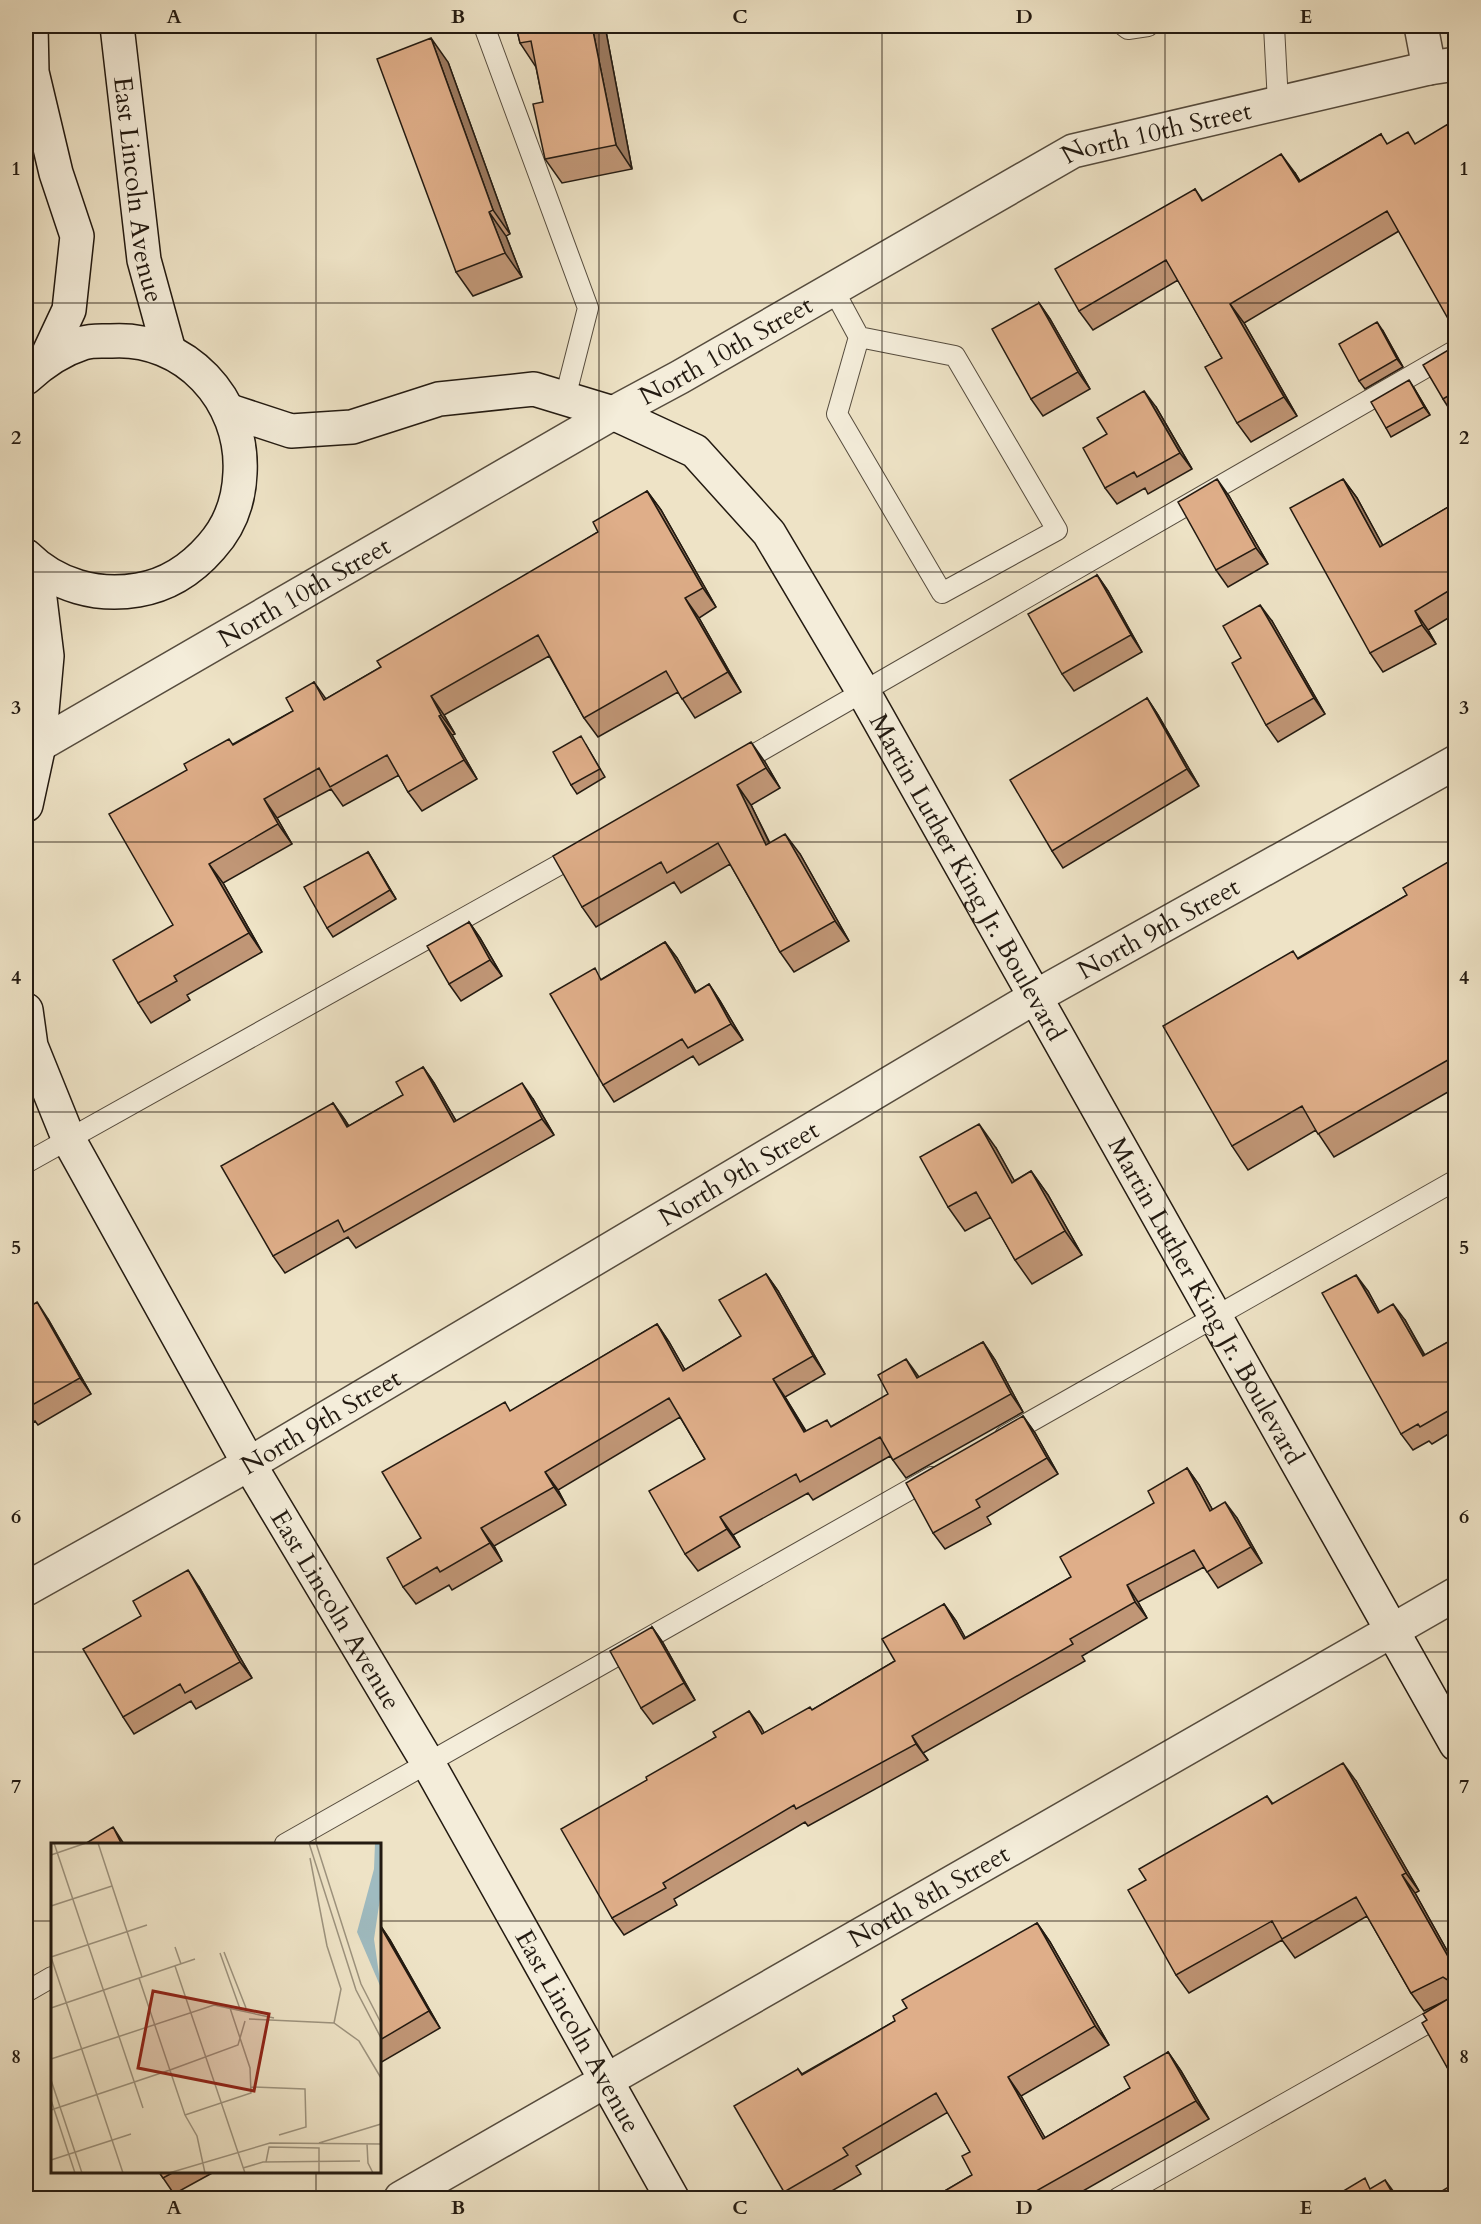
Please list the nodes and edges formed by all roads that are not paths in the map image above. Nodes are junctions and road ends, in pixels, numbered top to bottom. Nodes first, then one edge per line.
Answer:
1 (31, 26) edge
2 (117, 26) edge
3 (484, 26) edge
4 (1124, 26) edge
5 (1148, 26) edge
6 (1274, 26) edge
7 (1421, 26) edge
8 (1442, 66) edge
9 (1278, 103) junction
10 (834, 289) junction
11 (859, 337) junction
12 (1455, 350) edge
13 (169, 351) junction
14 (36, 368) edge
15 (565, 398) junction
16 (230, 411) junction
17 (613, 413) junction
18 (31, 561) edge
19 (864, 693) junction
20 (39, 745) junction
21 (1455, 762) edge
22 (715, 777) edge
23 (26, 805) edge
24 (601, 841) edge
25 (1035, 996) junction
26 (26, 1010) edge
27 (69, 1140) junction
28 (26, 1163) edge
29 (1455, 1180) edge
30 (1215, 1317) junction
31 (983, 1448) edge
32 (249, 1464) junction
33 (952, 1465) edge
34 (26, 1589) edge
35 (1455, 1594) edge
36 (1391, 1632) junction
37 (1455, 1744) edge
38 (428, 1763) junction
39 (288, 1843) edge
40 (51, 1978) edge
41 (26, 1992) edge
42 (1455, 2007) edge
43 (607, 2083) junction
44 (401, 2199) edge
45 (672, 2199) edge
46 (1118, 2199) edge

1 - 14 street
2 - 13 street, East Lincoln Avenue
3 - 15 lane
4 - 5 lane
6 - 9 lane
7 - 8 street
8 - 9 street, North 10th Street
9 - 10 street, North 10th Street
10 - 11 lane
10 - 17 street, North 10th Street
11 - 11 lane
12 - 19 lane
13 - 14 street
13 - 16 street
15 - 16 street, Martin Luther King Jr. Boulevard
15 - 17 street, Martin Luther King Jr. Boulevard
16 - 18 street
17 - 19 street, Martin Luther King Jr. Boulevard
17 - 20 street, North 10th Street
18 - 20 street
19 - 22 lane
19 - 25 street, Martin Luther King Jr. Boulevard
20 - 23 street
21 - 25 street, North 9th Street
24 - 27 lane
25 - 30 street, Martin Luther King Jr. Boulevard
25 - 32 street, North 9th Street
26 - 27 street, East Lincoln Avenue
27 - 28 lane
27 - 32 street, East Lincoln Avenue
29 - 30 lane
30 - 31 lane
30 - 36 street, Martin Luther King Jr. Boulevard
32 - 34 street, North 9th Street
32 - 38 street, East Lincoln Avenue
33 - 38 lane
35 - 36 street, North 8th Street
36 - 37 street, Martin Luther King Jr. Boulevard
36 - 43 street, North 8th Street
38 - 39 lane
38 - 43 street, East Lincoln Avenue
40 - 41 lane
42 - 46 lane
43 - 44 street, North 8th Street
43 - 45 street, East Lincoln Avenue

